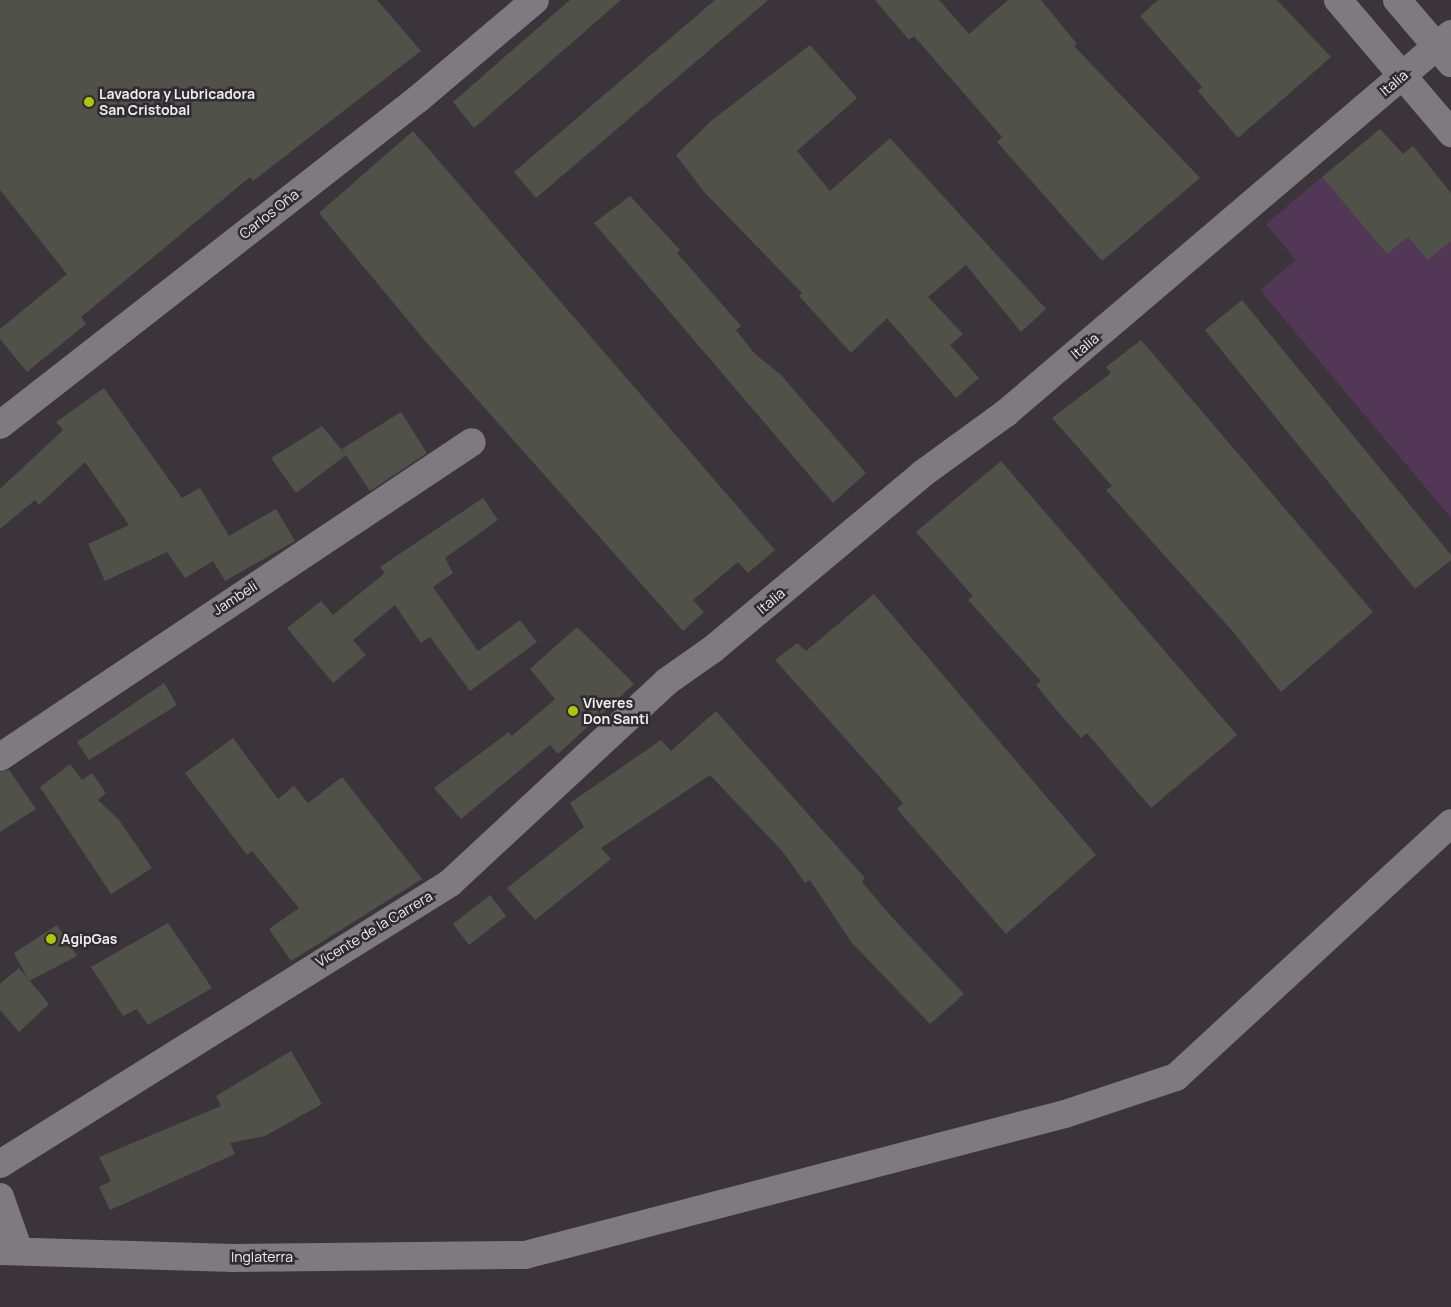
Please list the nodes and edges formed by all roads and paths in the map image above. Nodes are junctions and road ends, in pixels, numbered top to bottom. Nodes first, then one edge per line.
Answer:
1 (535, 0) edge
2 (1338, 0) edge
3 (1397, 0) edge
4 (1446, 48) edge
5 (1402, 76) junction
6 (1451, 133) edge
7 (0, 425) edge
8 (472, 442) dead end
9 (713, 649) joint
10 (0, 757) edge
11 (1451, 823) edge
12 (0, 1164) edge
13 (0, 1197) edge
14 (10, 1251) edge

1 - 7 street, Carlos Oña
2 - 5 street
3 - 4 street
4 - 5 street, Italia
5 - 6 street
5 - 9 street, Italia
8 - 10 street, Jambeli
9 - 12 street, Vicente de la Carrera
11 - 14 street, Inglaterra
13 - 14 street

